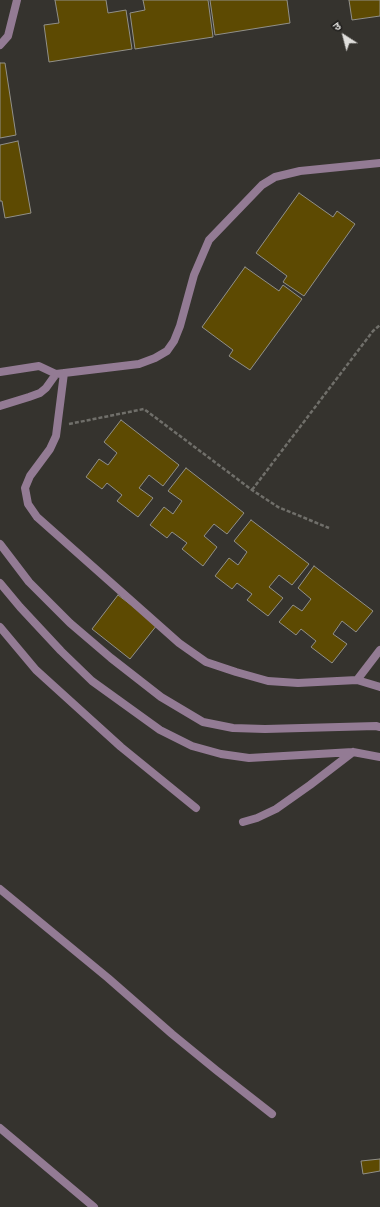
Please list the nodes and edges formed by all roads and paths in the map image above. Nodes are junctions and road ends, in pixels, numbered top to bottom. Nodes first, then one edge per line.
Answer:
1 (17, 0) edge
2 (0, 45) edge
3 (380, 163) edge
4 (380, 325) edge
5 (0, 372) edge
6 (60, 374) junction
7 (0, 406) edge
8 (57, 427) junction
9 (252, 490) junction
10 (329, 528) dead end
11 (0, 544) edge
12 (0, 583) edge
13 (0, 627) edge
14 (380, 650) edge
15 (357, 680) junction
16 (380, 687) edge
17 (380, 727) edge
18 (353, 752) junction
19 (380, 757) edge
20 (196, 808) dead end
21 (243, 822) dead end
22 (0, 889) edge
23 (272, 1114) dead end
24 (0, 1128) edge
25 (94, 1207) edge

1 - 2 street
3 - 6 street
4 - 9 path
5 - 6 street
6 - 7 street
6 - 8 street
8 - 9 path
8 - 15 street
9 - 10 path
11 - 17 street
12 - 18 street
13 - 20 street
14 - 15 street
15 - 16 street
18 - 19 street
18 - 21 street
22 - 23 street
24 - 25 street

